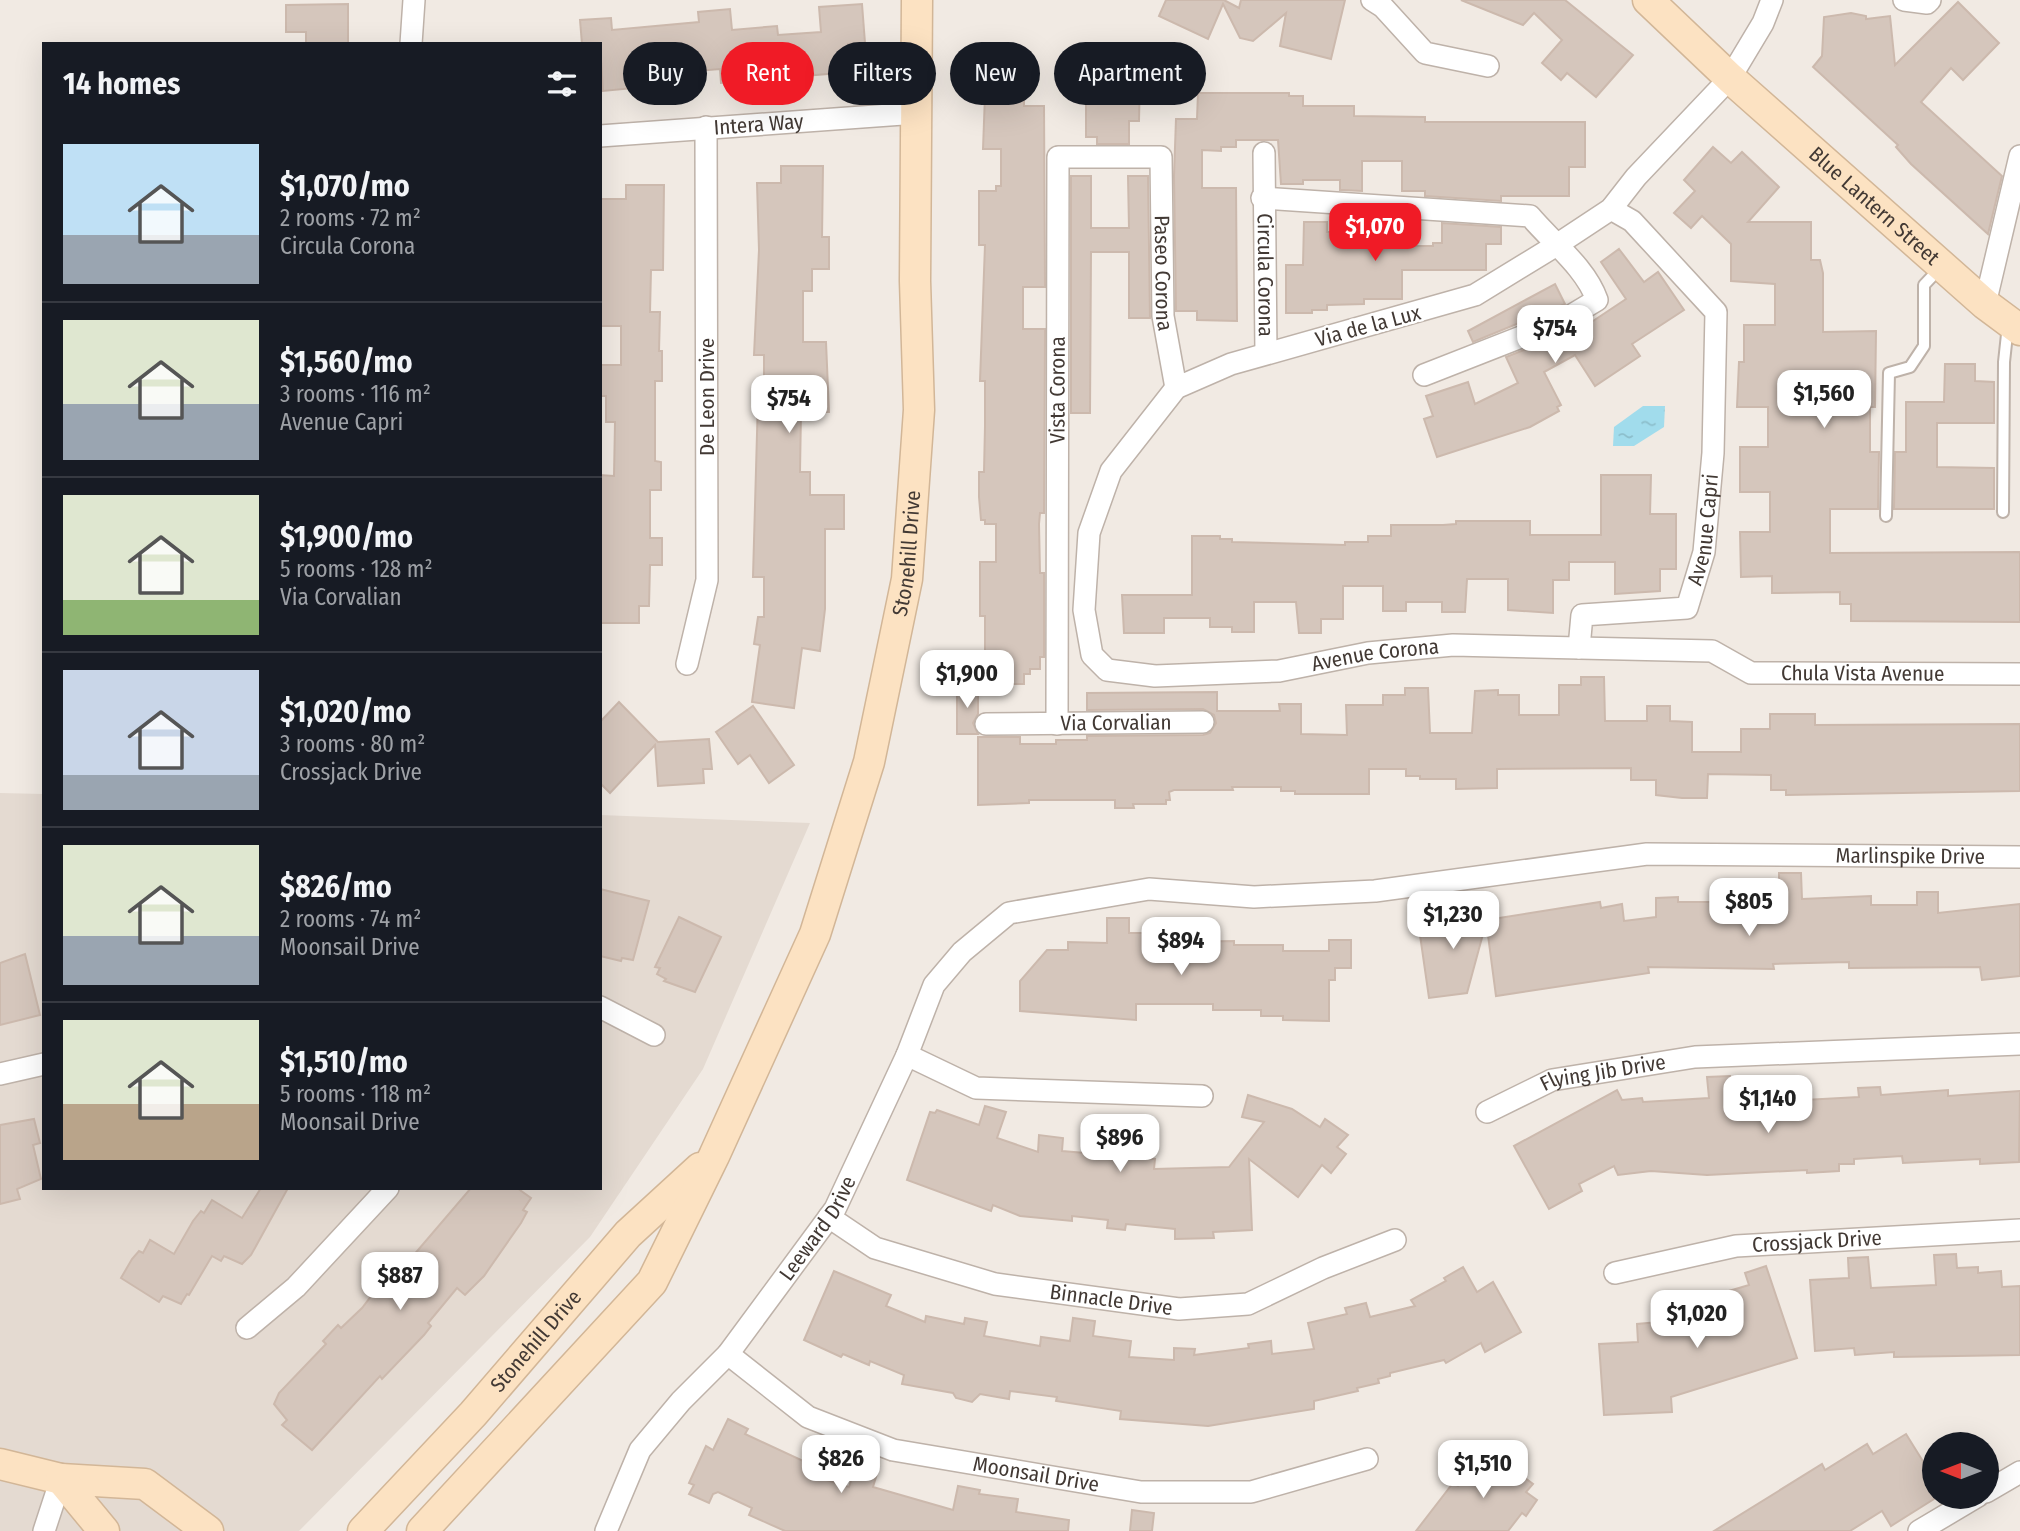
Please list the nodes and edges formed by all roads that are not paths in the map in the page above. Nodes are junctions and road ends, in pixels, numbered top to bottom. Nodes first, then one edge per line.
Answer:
1 (414, 0) edge
2 (917, 0) edge
3 (1373, 0) edge
4 (1648, 0) edge
5 (1772, 0) edge
6 (1904, 0) edge
7 (1930, 0) edge
8 (411, 42) edge
9 (1488, 66) dead end
10 (1730, 78) junction
11 (916, 113) junction
12 (706, 127) junction
13 (602, 136) edge
14 (1264, 153) dead end
15 (2020, 156) edge
16 (1161, 157) joint
17 (1262, 198) junction
18 (1611, 209) junction
19 (1555, 246) junction
20 (1943, 265) junction
21 (1984, 304) junction
22 (2014, 326) edge
23 (1266, 354) junction
24 (1424, 375) dead end
25 (1176, 388) junction
26 (2003, 512) dead end
27 (1886, 516) dead end
28 (1057, 610) junction
29 (1084, 610) junction
30 (1579, 648) junction
31 (1713, 651) joint
32 (687, 664) dead end
33 (2020, 674) edge
34 (1203, 722) dead end
35 (986, 724) dead end
36 (1057, 724) junction
37 (2020, 858) edge
38 (1009, 913) joint
39 (602, 1008) edge
40 (654, 1035) dead end
41 (2020, 1044) edge
42 (906, 1055) junction
43 (42, 1064) edge
44 (0, 1074) edge
45 (1202, 1096) dead end
46 (1487, 1112) dead end
47 (714, 1156) junction
48 (386, 1190) edge
49 (829, 1217) junction
50 (2020, 1230) edge
51 (1395, 1240) dead end
52 (1615, 1273) dead end
53 (247, 1328) dead end
54 (727, 1354) junction
55 (1367, 1459) dead end
56 (0, 1464) edge
57 (2020, 1472) edge
58 (61, 1479) junction
59 (1999, 1484) edge
60 (1956, 1509) edge
61 (44, 1531) edge
62 (104, 1531) edge
63 (208, 1531) edge
64 (363, 1531) edge
65 (422, 1531) edge
66 (606, 1531) edge
67 (1919, 1531) edge

1 - 8 street
2 - 11 main road, Stonehill Drive
3 - 9 street
4 - 10 main road, Blue Lantern Street
5 - 10 street, Via de la Lux
6 - 7 street
10 - 18 street, Via de la Lux
10 - 20 main road, Blue Lantern Street
11 - 12 street, Intera Way
11 - 47 main road, Stonehill Drive
12 - 13 street, Intera Way
12 - 32 street, De Leon Drive
14 - 17 street, Circula Corona
15 - 21 street
16 - 25 street, Paseo Corona
16 - 28 street, Vista Corona
17 - 19 street, Circula Corona
17 - 23 street, Circula Corona
18 - 19 street, Via de la Lux
18 - 30 street, Avenue Capri
19 - 23 street, Via de la Lux
19 - 24 street
20 - 21 main road, Blue Lantern Street
20 - 27 lane
21 - 22 main road, Blue Lantern Street
22 - 26 lane
23 - 25 street, Via de la Lux
25 - 29 street, Via de la Lux
28 - 29 street
28 - 36 street, Vista Corona
29 - 30 street, Avenue Corona
30 - 31 street, Avenue Corona
31 - 33 street, Chula Vista Avenue
34 - 36 street, Via Corvalian
35 - 36 street, Via Corvalian
37 - 38 street, Marlinspike Drive
38 - 42 street, Leeward Drive
39 - 40 street
41 - 46 street, Flying Jib Drive
42 - 45 street
42 - 49 street, Leeward Drive
43 - 44 street
47 - 64 main road, Stonehill Drive
47 - 65 main road, Stonehill Drive
48 - 53 street
49 - 51 street, Binnacle Drive
49 - 54 street, Leeward Drive
50 - 52 street, Crossjack Drive
54 - 55 street, Moonsail Drive
54 - 66 street, Leeward Drive
56 - 58 main road
57 - 59 street
58 - 61 street
58 - 62 main road
58 - 63 main road
60 - 67 street

